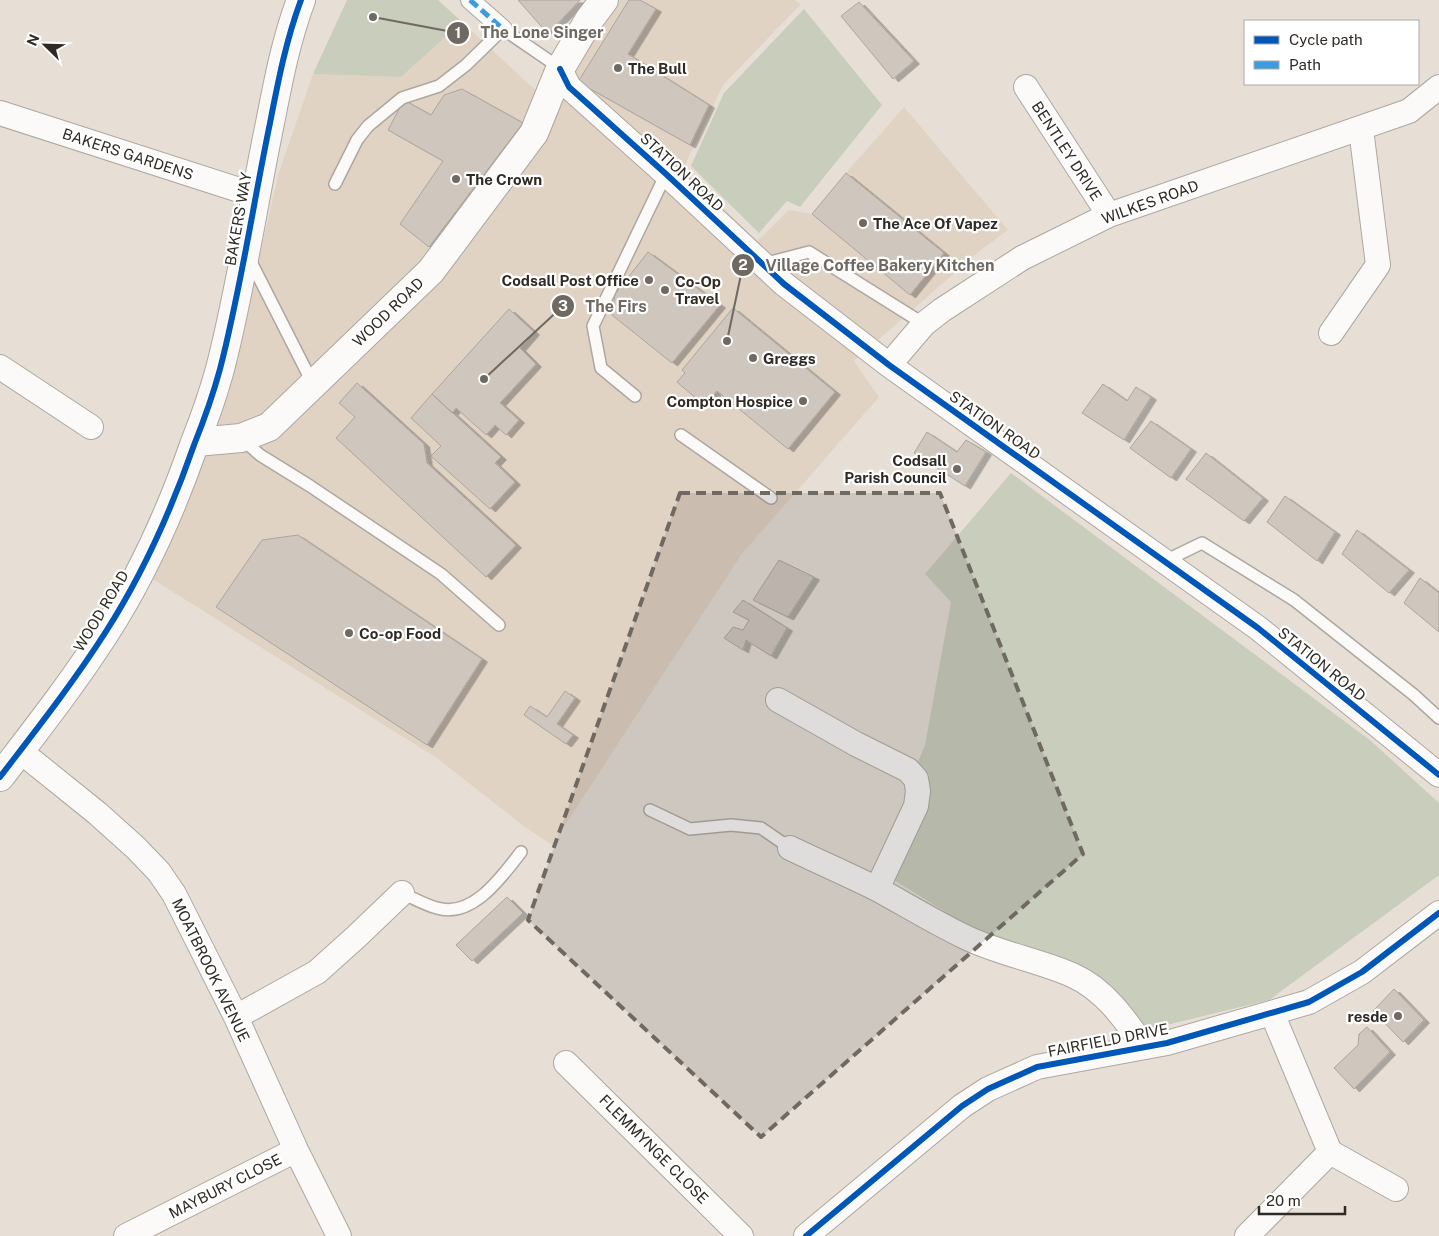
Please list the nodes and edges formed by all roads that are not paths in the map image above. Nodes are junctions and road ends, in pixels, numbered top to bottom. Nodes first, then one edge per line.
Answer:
1 (301, 0) edge
2 (470, 0) edge
3 (604, 0) edge
4 (503, 29) junction
5 (560, 69) junction
6 (1026, 87) dead end
7 (1439, 87) edge
8 (0, 113) edge
9 (1361, 129) junction
10 (666, 174) junction
11 (334, 184) dead end
12 (255, 195) junction
13 (1109, 215) junction
14 (246, 252) junction
15 (762, 264) junction
16 (924, 324) junction
17 (1331, 334) dead end
18 (889, 365) junction
19 (0, 367) edge
20 (313, 384) junction
21 (635, 396) dead end
22 (92, 427) dead end
23 (681, 435) dead end
24 (241, 438) junction
25 (196, 442) junction
26 (771, 498) dead end
27 (1165, 561) junction
28 (499, 625) dead end
29 (778, 700) dead end
30 (1439, 718) edge
31 (20, 751) junction
32 (1439, 775) edge
33 (0, 777) edge
34 (650, 810) dead end
35 (790, 848) joint
36 (521, 852) dead end
37 (877, 890) junction
38 (402, 892) joint
39 (1439, 913) edge
40 (1272, 1013) junction
41 (236, 1017) junction
42 (1144, 1047) junction
43 (566, 1063) dead end
44 (296, 1150) junction
45 (1330, 1152) junction
46 (1396, 1189) dead end
47 (126, 1236) edge
48 (339, 1236) edge
49 (741, 1236) edge
50 (806, 1236) edge
51 (1247, 1236) edge

1 - 12 street, BAKERS WAY
2 - 4 street
3 - 5 street, WOOD ROAD
4 - 5 lane
4 - 11 lane
5 - 10 street, STATION ROAD
5 - 20 street, WOOD ROAD
6 - 13 street, BENTLEY DRIVE
7 - 9 street, WILKES ROAD
8 - 12 street, BAKERS GARDENS
9 - 13 street, WILKES ROAD
9 - 17 street
10 - 15 street, STATION ROAD
10 - 21 lane
12 - 14 street, BAKERS WAY
13 - 16 street, WILKES ROAD
14 - 20 lane
14 - 25 street, BAKERS WAY
15 - 16 lane
15 - 18 street, STATION ROAD
16 - 18 street, WILKES ROAD
18 - 27 street, STATION ROAD
19 - 22 street
20 - 24 street, WOOD ROAD
23 - 26 lane
24 - 25 street, WOOD ROAD
24 - 28 lane
25 - 31 street, WOOD ROAD
27 - 30 lane
27 - 32 street, STATION ROAD
29 - 37 street
31 - 33 street, WOOD ROAD
31 - 41 street, MOATBROOK AVENUE
34 - 35 lane
35 - 37 street
36 - 38 lane
37 - 42 street
38 - 41 street
39 - 40 street, FAIRFIELD DRIVE
40 - 42 street, FAIRFIELD DRIVE
40 - 45 street
41 - 44 street, MOATBROOK AVENUE
42 - 50 street, FAIRFIELD DRIVE
43 - 49 street, FLEMMYNGE CLOSE
44 - 47 street, MAYBURY CLOSE
44 - 48 street, MOATBROOK AVENUE
45 - 46 street
45 - 51 street

